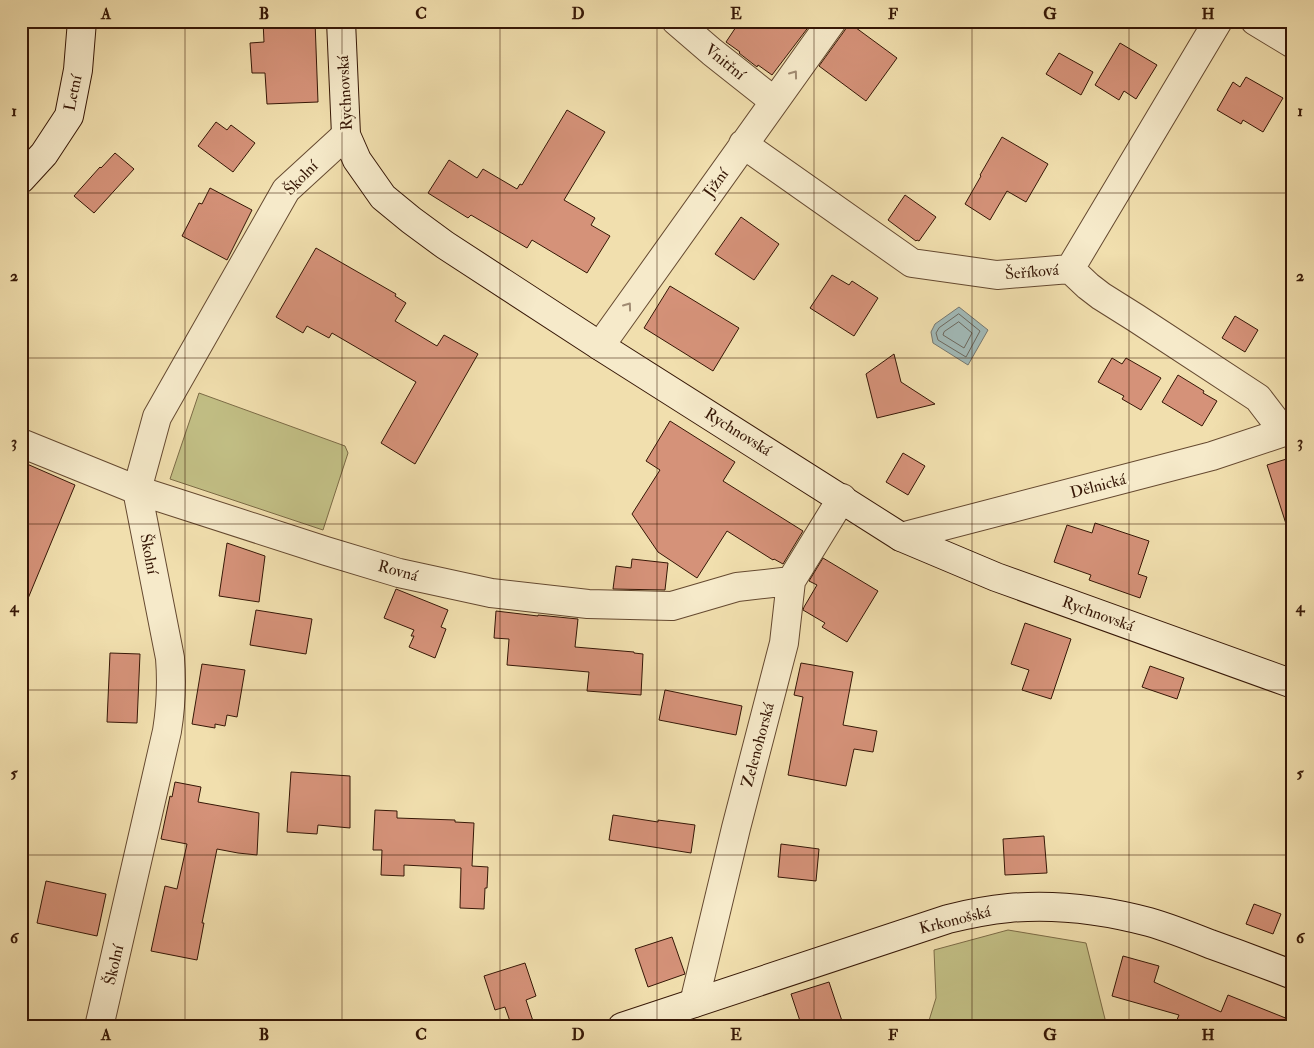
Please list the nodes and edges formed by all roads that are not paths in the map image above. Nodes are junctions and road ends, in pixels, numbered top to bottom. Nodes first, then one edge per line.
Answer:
1 (82, 21) edge
2 (341, 21) edge
3 (676, 21) edge
4 (832, 21) edge
5 (1218, 21) edge
6 (1255, 21) edge
7 (1293, 44) edge
8 (774, 101) junction
9 (346, 135) junction
10 (743, 144) junction
11 (21, 179) edge
12 (1070, 269) junction
13 (600, 346) junction
14 (1288, 430) edge
15 (21, 443) edge
16 (137, 490) junction
17 (842, 498) junction
18 (901, 537) junction
19 (791, 580) junction
20 (1293, 684) edge
21 (1293, 974) edge
22 (694, 1003) junction
23 (100, 1027) edge
24 (622, 1027) edge

1 - 11 street, Letní
2 - 9 street, Rychnovská
3 - 8 street, Vnitřní
8 -> 4 street, Jižní
5 - 12 street, Šeříková
6 - 7 street
8 - 10 street, Jižní
9 - 13 street, Rychnovská
9 - 16 street, Školní
10 - 12 street, Šeříková
13 -> 10 street, Jižní
12 - 14 street
13 - 17 street, Rychnovská
14 - 18 street, Dělnická
15 - 16 street, Rovná
16 - 19 street, Rovná
16 - 23 street, Školní
17 - 18 street, Rychnovská
17 - 19 street, Zelenohorská
18 - 20 street, Rychnovská
19 - 22 street, Zelenohorská
21 - 22 street, Krkonošská
22 - 24 street, Krkonošská

